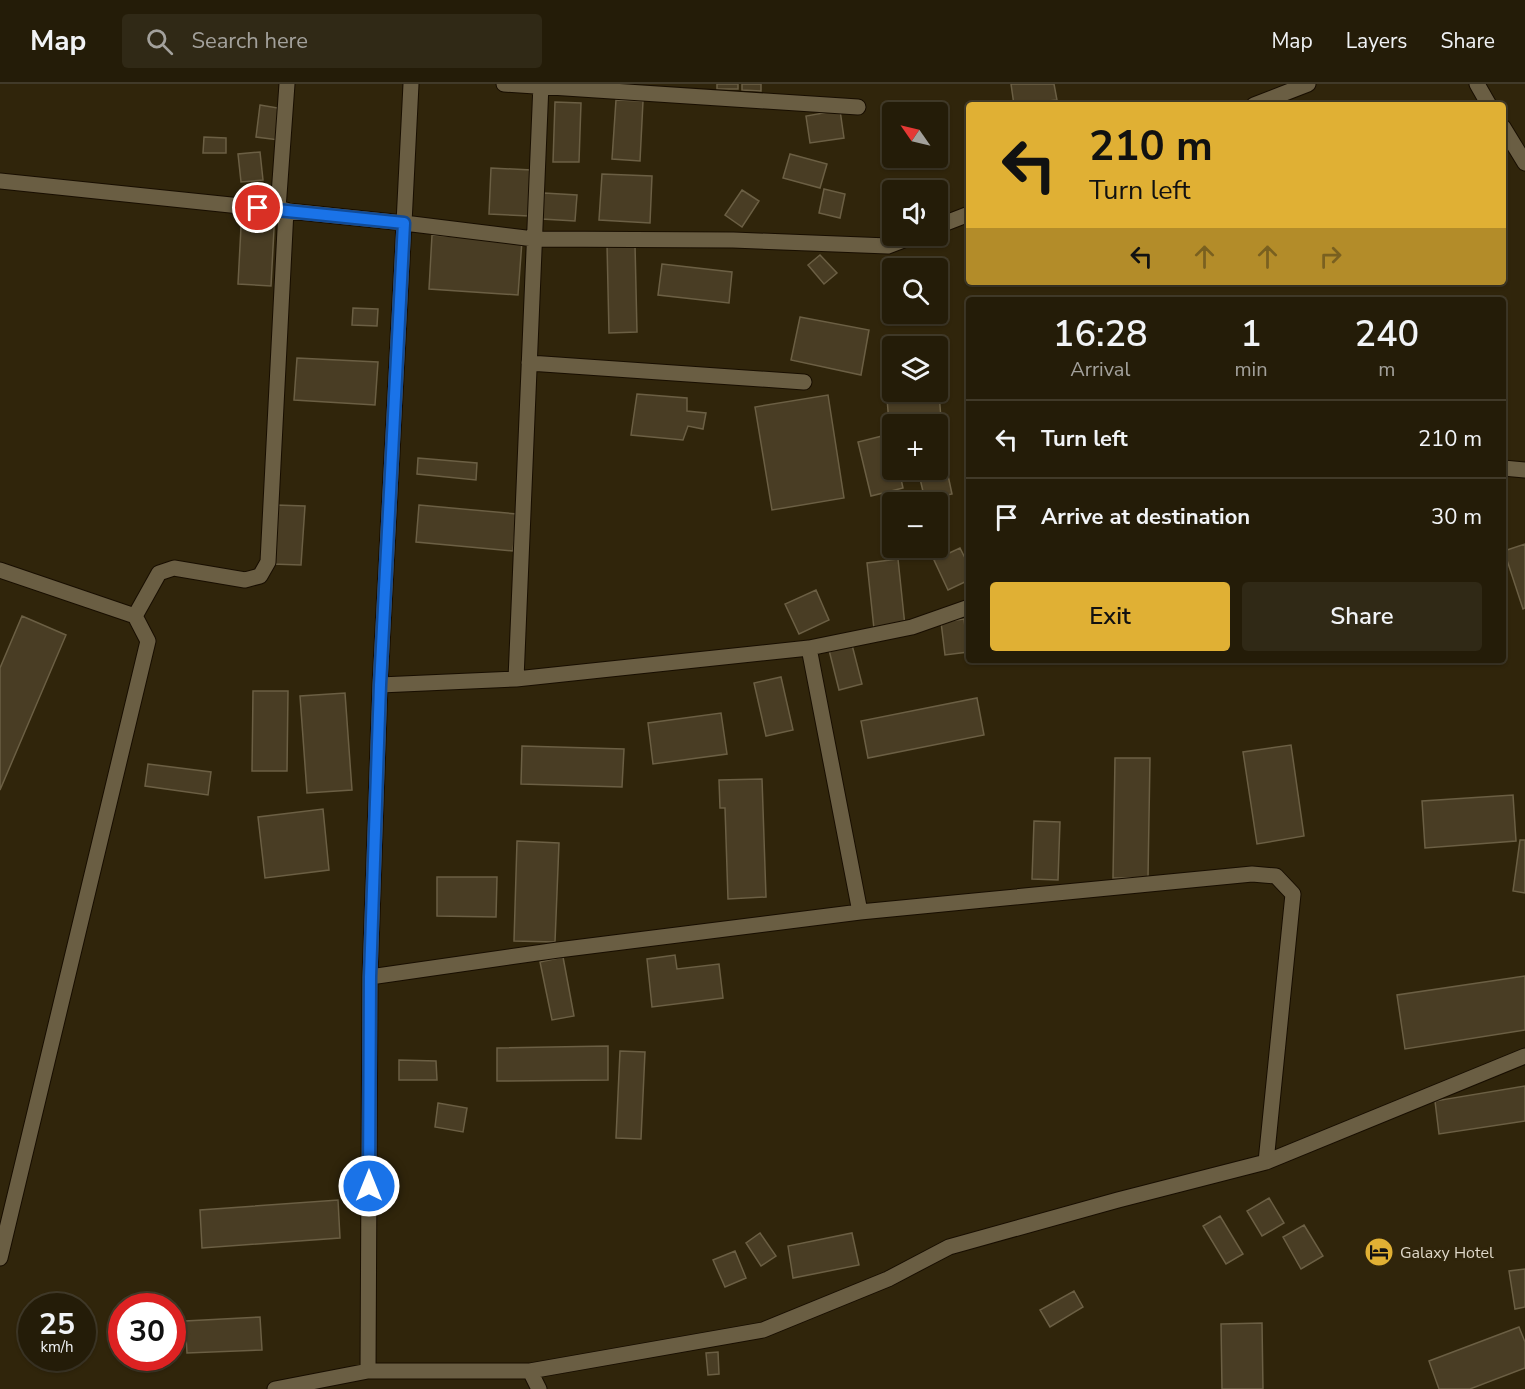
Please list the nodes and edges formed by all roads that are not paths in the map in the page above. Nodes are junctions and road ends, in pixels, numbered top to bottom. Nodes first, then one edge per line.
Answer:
1 (287, 84) edge
2 (411, 84) edge
3 (504, 84) edge
4 (1308, 84) edge
5 (1477, 84) edge
6 (541, 85) edge
7 (1262, 102) edge
8 (1487, 102) edge
9 (858, 107) dead end
10 (1506, 132) edge
11 (1525, 163) edge
12 (0, 181) edge
13 (282, 210) junction
14 (966, 215) edge
15 (948, 222) edge
16 (404, 223) junction
17 (534, 239) junction
18 (882, 246) edge
19 (529, 363) junction
20 (804, 382) dead end
21 (1506, 468) edge
22 (1525, 470) edge
23 (0, 570) edge
24 (966, 608) edge
25 (135, 616) junction
26 (809, 648) junction
27 (516, 678) junction
28 (380, 685) junction
29 (860, 912) junction
30 (370, 977) junction
31 (1525, 1056) edge
32 (1266, 1162) junction
33 (0, 1258) edge
34 (368, 1371) junction
35 (530, 1371) junction
36 (275, 1389) edge
37 (539, 1389) edge

1 - 13 street
2 - 16 street
3 - 6 street
4 - 7 street
5 - 8 street
6 - 9 street
6 - 17 street
10 - 11 street
12 - 13 street
13 - 16 street
13 - 25 street
14 - 15 street
16 - 17 street
16 - 28 street
17 - 18 street
17 - 19 street
19 - 20 street
19 - 27 street
21 - 22 street
23 - 25 street
24 - 26 street
25 - 33 street
26 - 27 street
26 - 29 street
27 - 28 street
28 - 30 street
29 - 30 street
29 - 32 street
30 - 34 street
31 - 32 street
32 - 35 street
34 - 35 street
34 - 36 street
35 - 37 street

